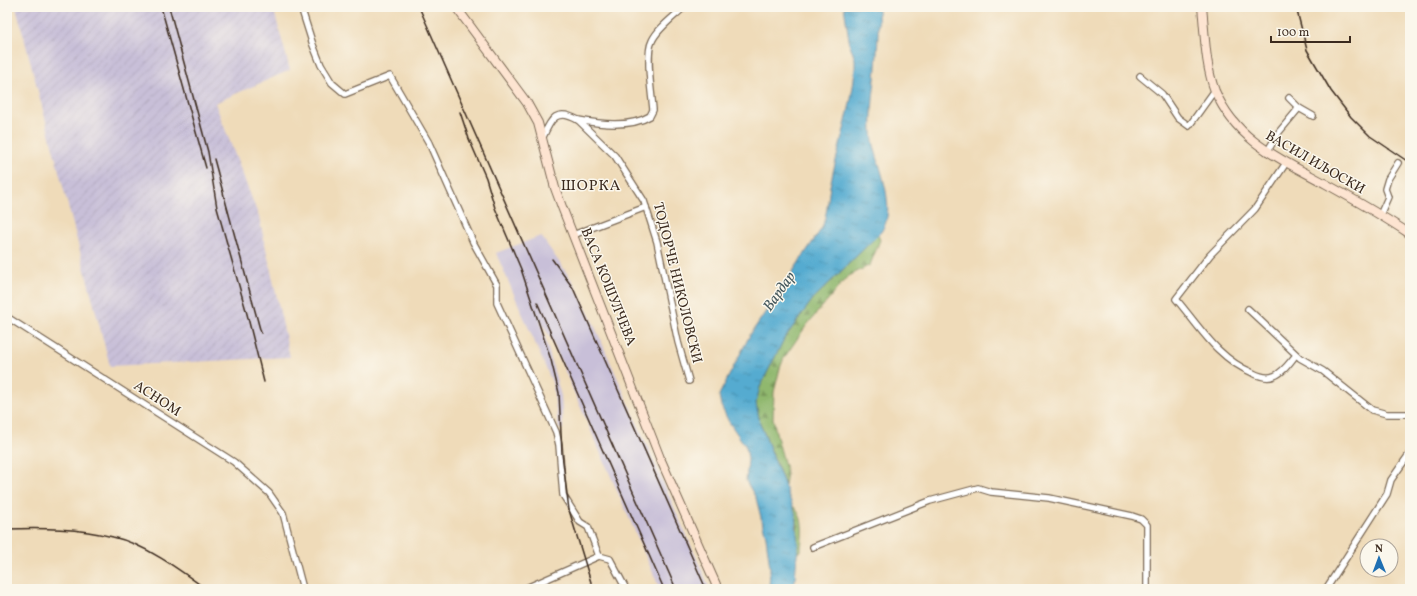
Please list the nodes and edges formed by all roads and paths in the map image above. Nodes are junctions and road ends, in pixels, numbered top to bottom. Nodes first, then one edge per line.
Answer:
1 (301, 7) edge
2 (456, 7) edge
3 (684, 7) edge
4 (1202, 7) edge
5 (1140, 76) dead end
6 (1215, 90) junction
7 (1289, 98) dead end
8 (1299, 108) junction
9 (1313, 116) dead end
10 (578, 120) junction
11 (543, 137) junction
12 (1267, 152) junction
13 (1286, 163) junction
14 (1398, 163) dead end
15 (646, 207) junction
16 (1380, 215) junction
17 (1410, 234) edge
18 (573, 235) junction
19 (1248, 309) dead end
20 (7, 317) edge
21 (1296, 355) junction
22 (690, 381) dead end
23 (1410, 414) edge
24 (1410, 453) edge
25 (813, 546) dead end
26 (599, 556) junction
27 (303, 589) edge
28 (524, 589) edge
29 (626, 589) edge
30 (718, 589) edge
31 (1147, 589) edge
32 (1326, 589) edge

1 - 26 street
2 - 11 main road, ВАСА КОШУЛЧЕВА
3 - 10 street
4 - 6 main road, ВАСИЛ ИЉОСКИ
5 - 6 street
6 - 12 main road, ВАСИЛ ИЉОСКИ
7 - 8 street
8 - 9 street
8 - 12 street
10 - 11 street
10 - 15 street, ТОДОРЧЕ НИКОЛОВСКИ
11 - 18 main road, ВАСА КОШУЛЧЕВА
12 - 13 main road, ВАСИЛ ИЉОСКИ
13 - 16 main road, ВАСИЛ ИЉОСКИ
13 - 21 street
14 - 16 street
15 - 18 street
15 - 22 street, ТОДОРЧЕ НИКОЛОВСКИ
16 - 17 main road, ВАСИЛ ИЉОСКИ
18 - 30 main road, ВАСА КОШУЛЧЕВА
19 - 21 street
20 - 27 street, АСНОМ
21 - 23 street
24 - 32 street
25 - 31 street
26 - 28 street
26 - 29 street

